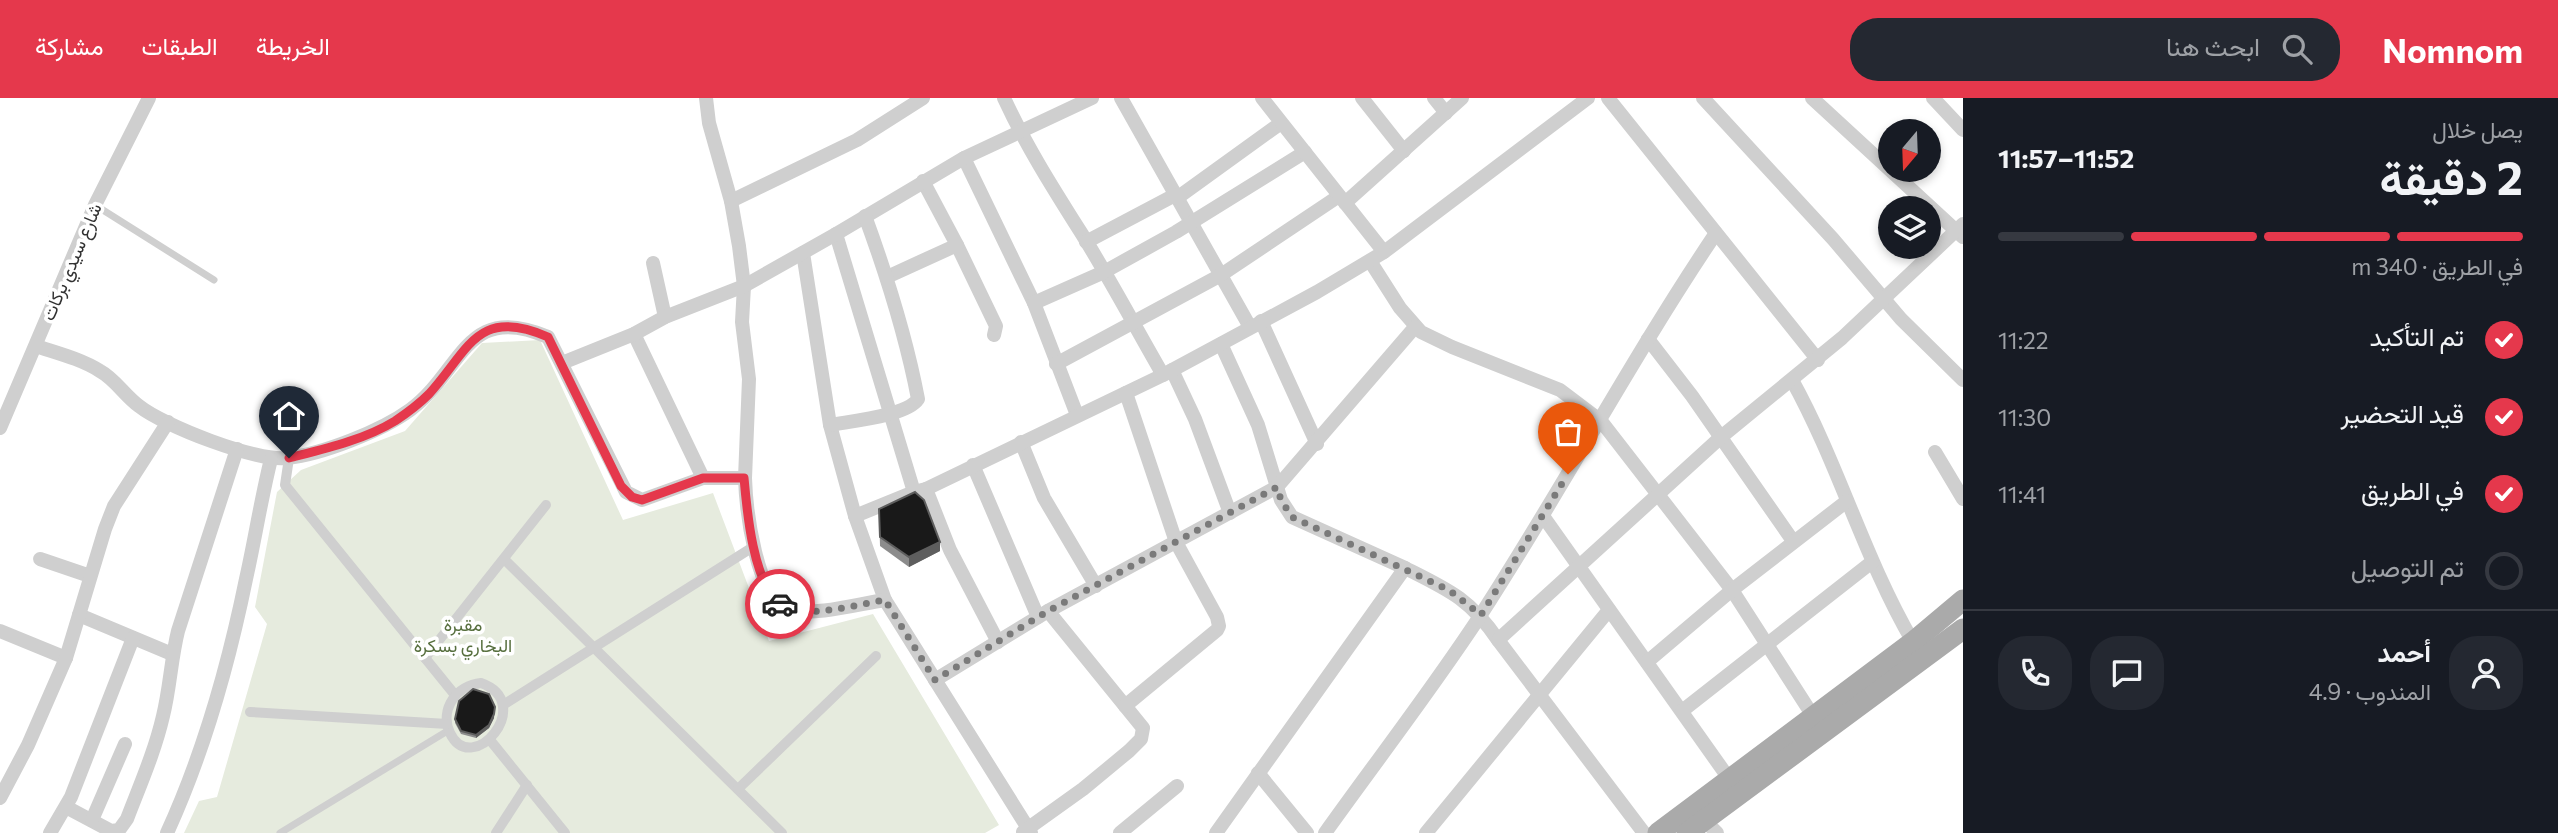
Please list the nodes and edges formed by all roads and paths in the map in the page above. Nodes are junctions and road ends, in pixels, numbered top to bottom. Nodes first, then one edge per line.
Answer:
1 (149, 98) edge
2 (706, 98) edge
3 (923, 98) edge
4 (1004, 98) edge
5 (1093, 98) edge
6 (1121, 98) edge
7 (1362, 98) edge
8 (1434, 98) edge
9 (1462, 98) edge
10 (1588, 98) edge
11 (1608, 98) edge
12 (1703, 98) edge
13 (1812, 98) edge
14 (1933, 98) edge
15 (1268, 100) edge
16 (1446, 113) junction
17 (1282, 123) junction
18 (1963, 130) edge
19 (1019, 131) junction
20 (1404, 151) junction
21 (1305, 152) junction
22 (964, 158) junction
23 (923, 181) junction
24 (1176, 197) junction
25 (1342, 199) junction
26 (731, 201) junction
27 (96, 205) junction
28 (865, 216) junction
29 (1191, 223) junction
30 (1961, 231) edge
31 (1716, 233) junction
32 (836, 234) junction
33 (1086, 242) junction
34 (957, 244) junction
35 (1384, 252) junction
36 (803, 253) junction
37 (1370, 261) junction
38 (653, 263) dead end
39 (1104, 272) junction
40 (1221, 275) junction
41 (887, 277) junction
42 (214, 280) dead end
43 (744, 286) junction
44 (1885, 300) junction
45 (1034, 303) junction
46 (665, 317) junction
47 (1133, 321) junction
48 (1256, 324) junction
49 (1415, 327) junction
50 (634, 334) junction
51 (994, 334) dead end
52 (1648, 338) junction
53 (1221, 344) junction
54 (36, 346) junction
55 (1818, 359) junction
56 (562, 363) junction
57 (1056, 364) junction
58 (1168, 373) junction
59 (1792, 380) junction
60 (1963, 380) edge
61 (1126, 393) junction
62 (890, 414) junction
63 (1077, 415) junction
64 (1601, 421) junction
65 (168, 422) junction
66 (830, 425) junction
67 (0, 428) edge
68 (1721, 438) junction
69 (1021, 442) junction
70 (1317, 444) junction
71 (237, 449) junction
72 (1935, 452) dead end
73 (289, 458) junction
74 (271, 459) junction
75 (973, 465) junction
76 (703, 478) junction
77 (744, 478) junction
78 (1277, 487) junction
79 (920, 491) junction
80 (1657, 496) junction
81 (1963, 499) edge
82 (1847, 502) junction
83 (547, 505) dead end
84 (1230, 513) junction
85 (855, 516) junction
86 (1543, 516) junction
87 (1793, 541) junction
88 (1176, 542) junction
89 (753, 547) junction
90 (40, 559) dead end
91 (504, 559) junction
92 (1872, 562) junction
93 (1581, 567) junction
94 (1405, 568) junction
95 (90, 576) junction
96 (1096, 586) junction
97 (1732, 590) junction
98 (885, 600) junction
99 (1963, 600) edge
100 (1609, 610) junction
101 (1043, 614) junction
102 (79, 615) junction
103 (1481, 615) junction
104 (1963, 629) edge
105 (0, 631) edge
106 (133, 638) junction
107 (1498, 640) junction
108 (998, 642) junction
109 (1767, 642) junction
110 (1913, 642) junction
111 (594, 648) junction
112 (172, 654) junction
113 (876, 656) dead end
114 (65, 658) junction
115 (425, 658) junction
116 (1647, 662) junction
117 (935, 680) junction
118 (455, 695) junction
119 (1540, 696) junction
120 (503, 705) junction
121 (1125, 706) junction
122 (1682, 711) junction
123 (250, 712) dead end
124 (1814, 716) junction
125 (448, 727) junction
126 (490, 740) junction
127 (125, 744) dead end
128 (1258, 773) junction
129 (1730, 780) junction
130 (527, 785) junction
131 (1177, 786) dead end
132 (737, 789) junction
133 (0, 798) edge
134 (66, 807) junction
135 (92, 820) junction
136 (1711, 827) edge
137 (1027, 832) edge
138 (50, 833) edge
139 (167, 833) edge
140 (280, 833) edge
141 (496, 833) edge
142 (565, 833) edge
143 (782, 833) edge
144 (1120, 833) edge
145 (1216, 833) edge
146 (1307, 833) edge
147 (1325, 833) edge
148 (1426, 833) edge
149 (1644, 833) edge
150 (1658, 833) edge
151 (1687, 833) edge

1 - 27 street, شارع سيدي بركات
2 - 26 street
3 - 26 street
4 - 19 street
5 - 19 street
6 - 24 street
7 - 20 street
8 - 16 street
9 - 16 street
10 - 35 street
11 - 31 street
12 - 44 street
13 - 30 street
14 - 18 street
15 - 17 street
16 - 20 street
17 - 21 street
17 - 24 street
19 - 22 street
19 - 33 street
20 - 25 street
21 - 25 street
21 - 29 street
22 - 23 street
22 - 45 street
23 - 28 street
23 - 34 street
24 - 29 street
24 - 33 street
25 - 35 street
25 - 40 street
26 - 43 street
27 - 42 lane
27 - 54 street, شارع سيدي بركات
28 - 32 street
28 - 41 street
29 - 39 street
29 - 40 street
30 - 44 street
31 - 52 street
31 - 55 street
32 - 36 street
32 - 62 street
33 - 39 street
34 - 41 street
34 - 51 street
35 - 37 street
36 - 43 street
36 - 66 street
37 - 48 street
37 - 49 street
38 - 46 street
39 - 45 street
39 - 47 street
40 - 47 street
40 - 48 street
41 - 62 street
43 - 46 street
43 - 77 street
44 - 55 street
44 - 60 street
45 - 57 street
46 - 50 street
47 - 57 street
47 - 58 street
48 - 53 street
48 - 70 street
49 - 64 street
49 - 70 street
50 - 56 street
50 - 76 street
52 - 64 street
52 - 68 street
53 - 58 street
53 - 78 street
54 - 65 street
54 - 67 street, شارع سيدي بركات
55 - 59 street
56 - 73 street
56 - 76 street
57 - 63 street
58 - 61 street
58 - 84 street
59 - 68 street
59 - 82 street
61 - 63 street
61 - 88 street
62 - 66 street
62 - 79 street
63 - 69 street
64 - 80 street
64 - 86 street
65 - 71 street
65 - 95 street
66 - 85 street
68 - 80 street
68 - 87 street
69 - 75 street
69 - 96 street
70 - 78 street
71 - 74 street
71 - 112 street
72 - 81 street
73 - 74 street
73 - 115 street
74 - 139 street
75 - 79 street
75 - 101 street
76 - 77 street
77 - 89 street
78 - 84 street
78 - 94 street
79 - 85 street
79 - 108 street
80 - 93 street
80 - 97 street
82 - 87 street
82 - 92 street
83 - 91 street
84 - 88 street
85 - 98 street
86 - 93 street
86 - 103 street
87 - 97 street
88 - 96 street
88 - 121 street
89 - 98 street
89 - 111 street
90 - 95 street
91 - 111 street
91 - 115 street
92 - 109 street
92 - 110 street
93 - 100 street
93 - 107 street
94 - 103 street
94 - 128 street
95 - 102 street
96 - 101 street
97 - 109 street
97 - 116 street
98 - 117 street
99 - 110 main road
100 - 116 street
100 - 119 street
101 - 108 street
101 - 121 street
102 - 106 street
102 - 114 street
103 - 107 street
103 - 147 street
104 - 136 main road
105 - 114 street
106 - 112 street
106 - 134 street
107 - 119 street
108 - 117 street
109 - 122 street
109 - 124 street
110 - 124 main road
111 - 120 street
111 - 132 street
112 - 135 street
113 - 132 street
114 - 133 street
115 - 118 street
116 - 122 street
117 - 137 street
118 - 120 street
118 - 125 street
119 - 148 street
119 - 149 street
120 - 126 street
121 - 137 street
122 - 129 street
123 - 125 street
124 - 129 main road
125 - 126 street
125 - 140 lane
126 - 130 street
127 - 135 street
128 - 145 street
128 - 146 street
129 - 150 main road
130 - 141 street
130 - 142 street
131 - 144 street
132 - 143 street
134 - 135 street
134 - 138 street
136 - 151 main road

